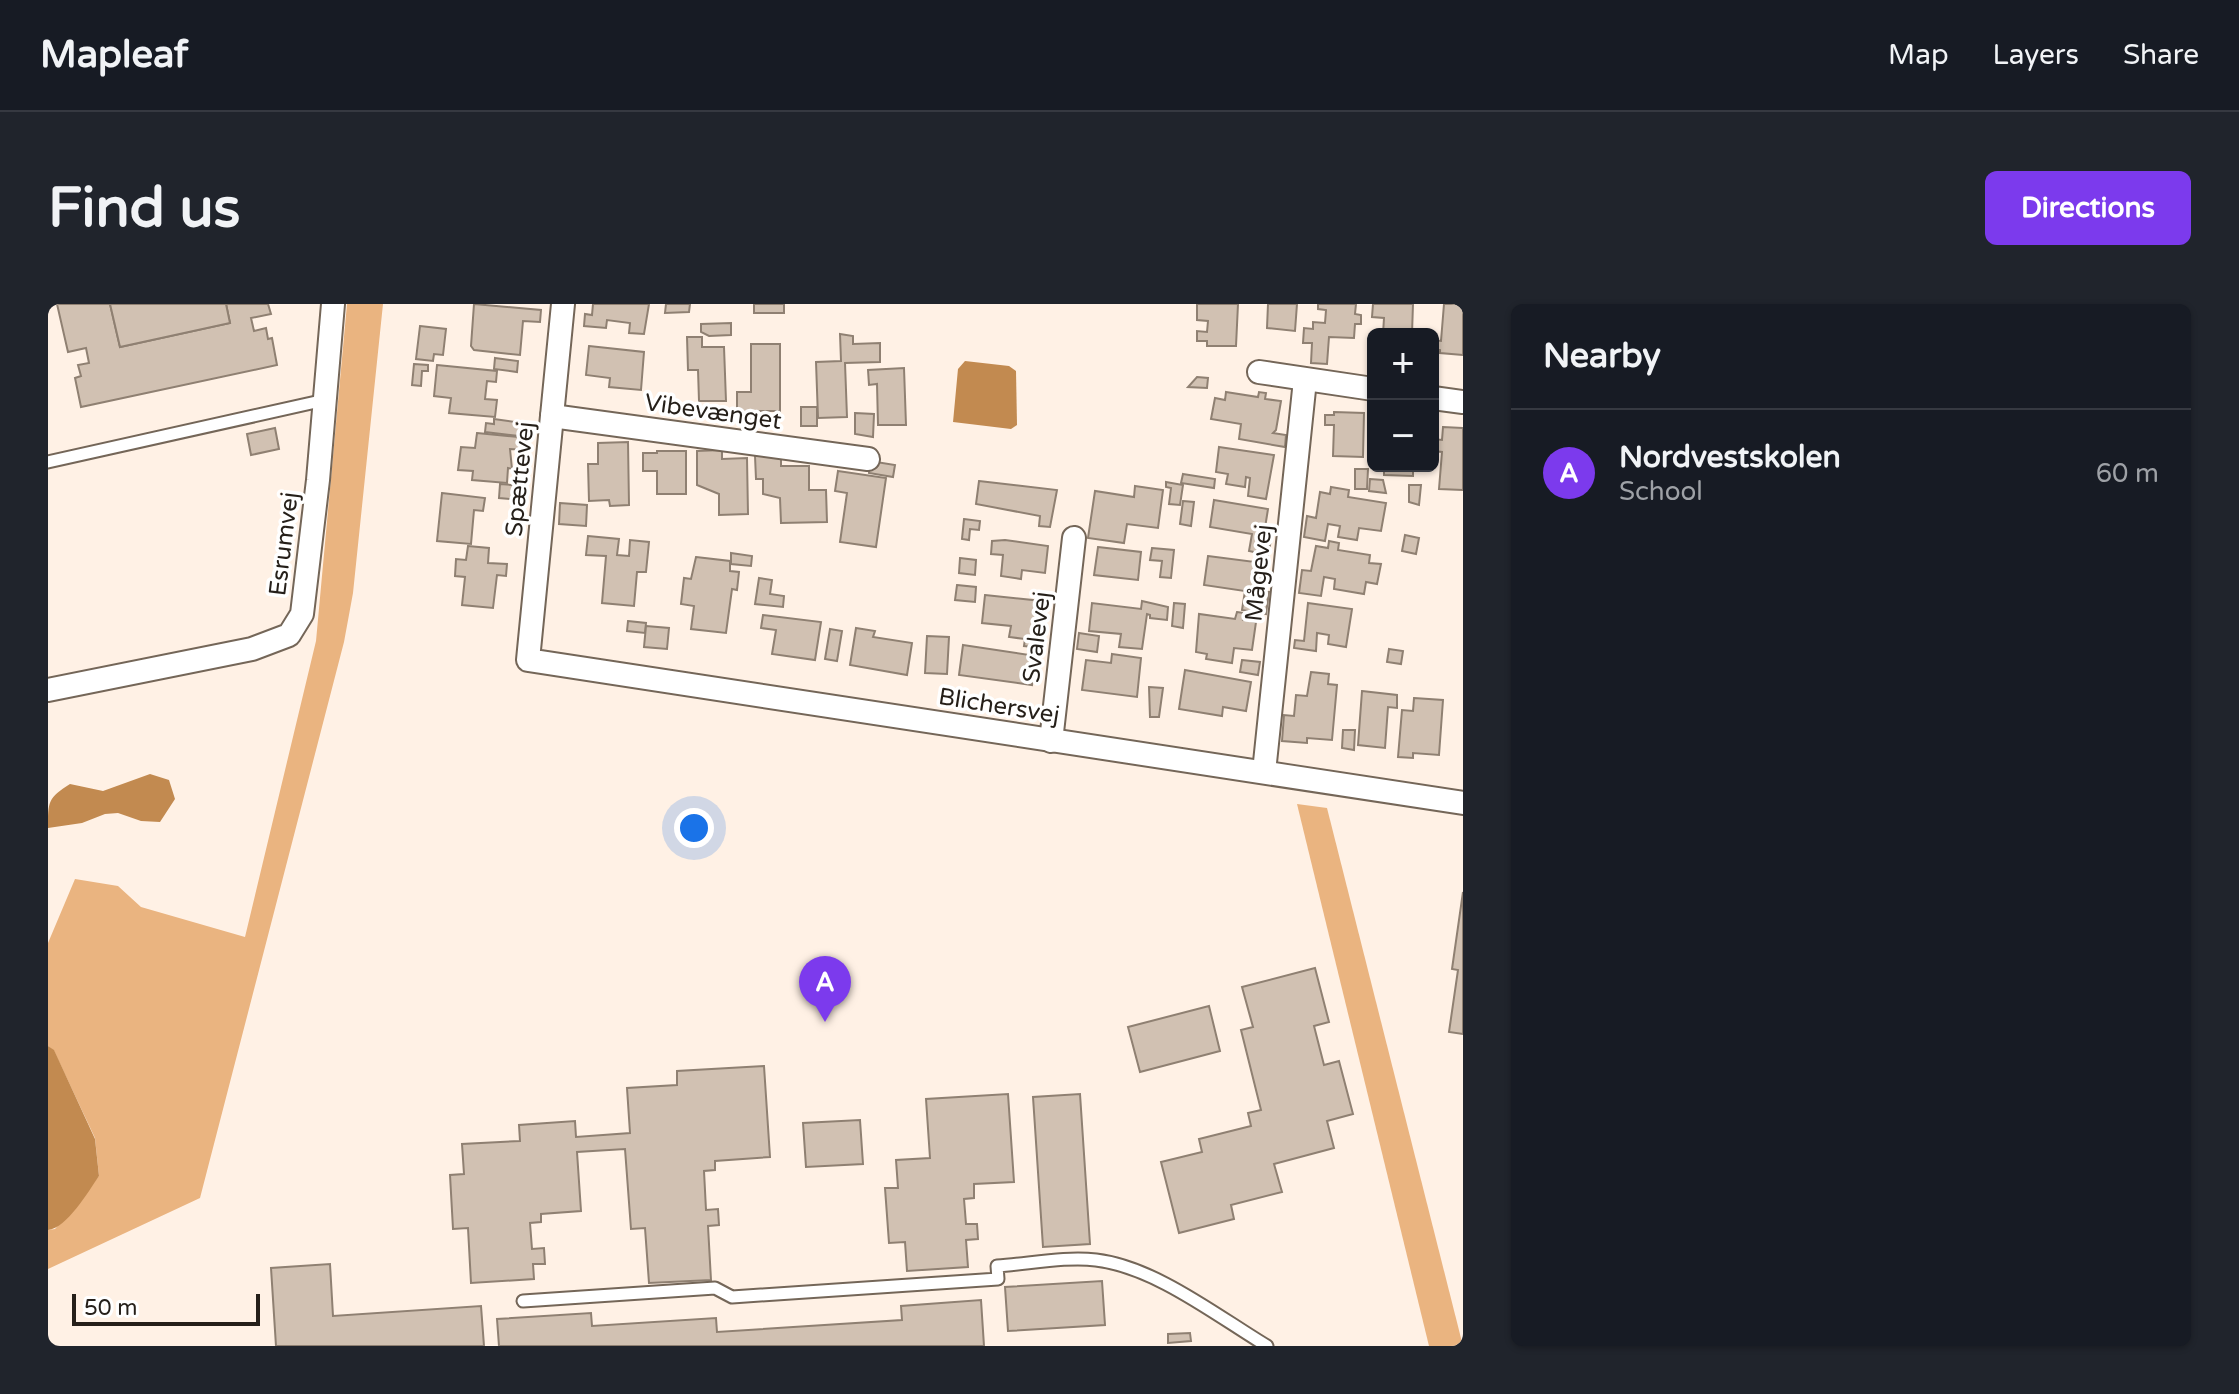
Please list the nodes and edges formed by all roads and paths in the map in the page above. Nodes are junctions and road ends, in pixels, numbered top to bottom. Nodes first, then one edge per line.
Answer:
1 (333, 304) edge
2 (563, 304) edge
3 (1259, 372) dead end
4 (1305, 380) junction
5 (1367, 388) edge
6 (1439, 399) edge
7 (325, 400) junction
8 (1463, 402) edge
9 (552, 416) junction
10 (868, 459) dead end
11 (48, 462) edge
12 (1074, 538) dead end
13 (528, 660) joint
14 (48, 690) edge
15 (1051, 741) junction
16 (1264, 772) junction
17 (1463, 803) edge
18 (523, 1301) dead end
19 (1267, 1346) edge

1 - 7 street, Esrumvej
2 - 9 street, Spættevej
3 - 4 street
4 - 5 street
4 - 16 street, Mågevej
6 - 8 street
7 - 11 lane
7 - 14 street, Esrumvej
9 - 10 street, Vibevænget
9 - 13 street, Spættevej
12 - 15 street, Svalevej
13 - 15 street, Blichersvej
15 - 16 street, Blichersvej
16 - 17 street, Blichersvej
18 - 19 lane

